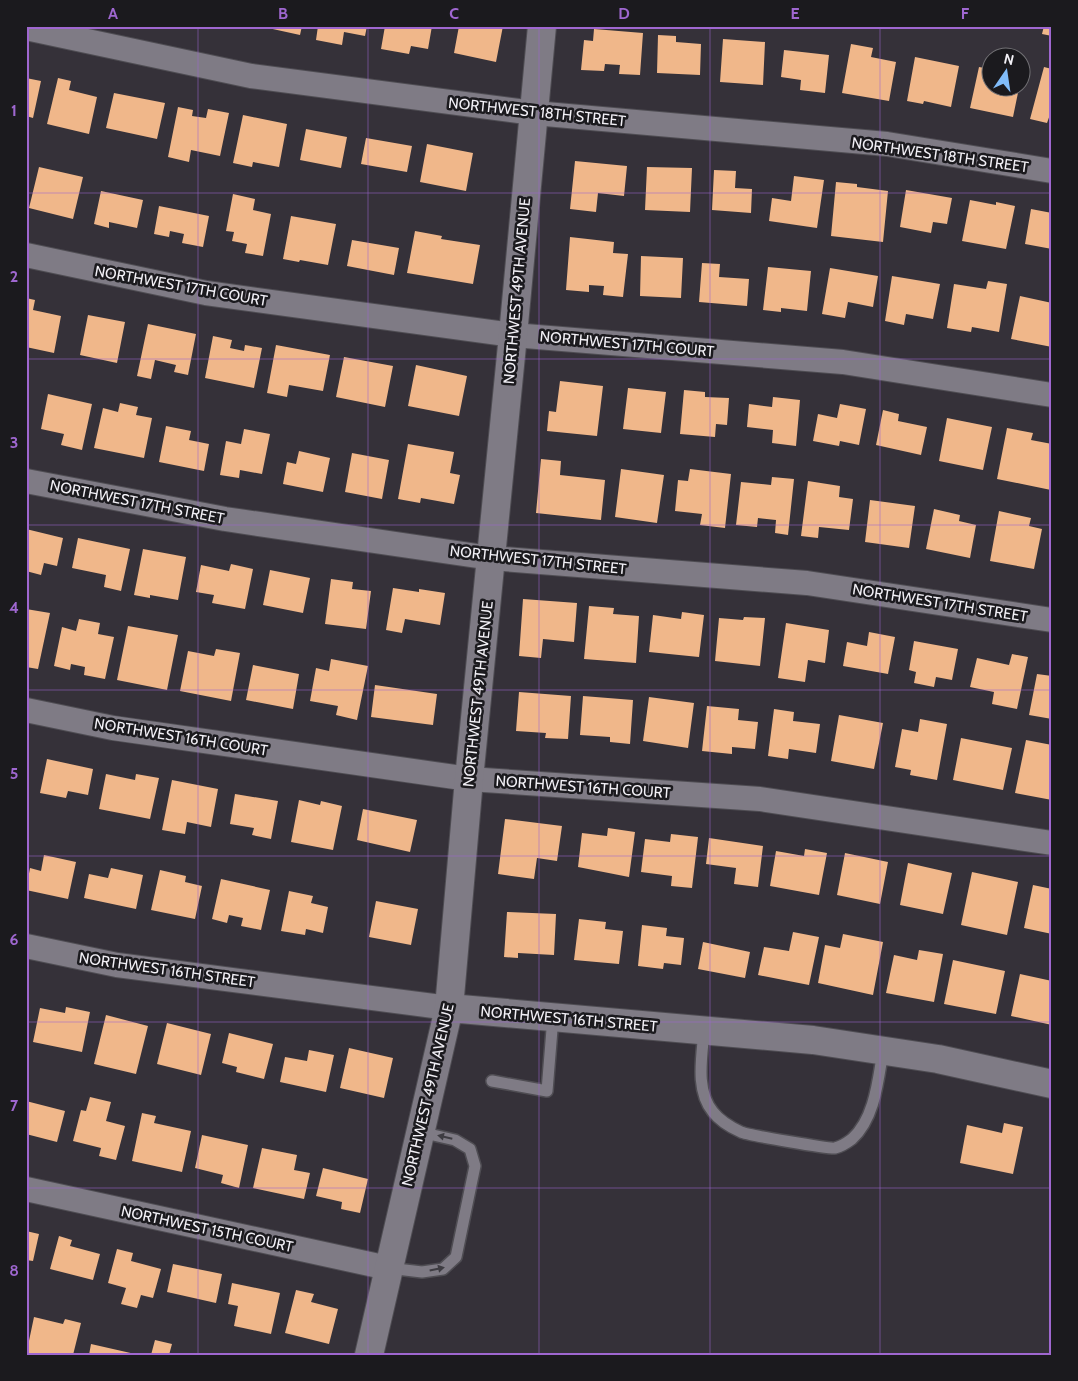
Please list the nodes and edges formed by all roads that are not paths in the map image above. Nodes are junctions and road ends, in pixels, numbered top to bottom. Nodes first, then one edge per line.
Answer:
1 (542, 26) edge
2 (26, 28) edge
3 (534, 113) junction
4 (1052, 171) edge
5 (26, 255) edge
6 (513, 335) junction
7 (1052, 394) edge
8 (26, 481) edge
9 (491, 558) junction
10 (1052, 620) edge
11 (26, 710) edge
12 (469, 779) junction
13 (1052, 843) edge
14 (26, 946) edge
15 (449, 1008) junction
16 (553, 1017) junction
17 (704, 1030) junction
18 (883, 1050) junction
19 (492, 1082) dead end
20 (1052, 1084) edge
21 (420, 1132) junction
22 (26, 1189) edge
23 (388, 1268) junction
24 (369, 1355) edge

1 - 3 street, NORTHWEST 49TH AVENUE
2 - 3 street, NORTHWEST 18TH STREET
3 - 4 street, NORTHWEST 18TH STREET
3 - 6 street, NORTHWEST 49TH AVENUE
5 - 6 street, NORTHWEST 17TH COURT
6 - 7 street, NORTHWEST 17TH COURT
6 - 9 street, NORTHWEST 49TH AVENUE
8 - 9 street, NORTHWEST 17TH STREET
9 - 10 street, NORTHWEST 17TH STREET
9 - 12 street, NORTHWEST 49TH AVENUE
11 - 12 street, NORTHWEST 16TH COURT
12 - 13 street, NORTHWEST 16TH COURT
12 - 15 street, NORTHWEST 49TH AVENUE
14 - 15 street, NORTHWEST 16TH STREET
15 - 16 street, NORTHWEST 16TH STREET
15 - 21 street, NORTHWEST 49TH AVENUE
16 - 17 street, NORTHWEST 16TH STREET
16 - 19 lane
17 - 18 street, NORTHWEST 16TH STREET
17 - 18 lane
18 - 20 street, NORTHWEST 16TH STREET
21 - 23 street, NORTHWEST 49TH AVENUE
23 -> 21 lane
22 - 23 street, NORTHWEST 15TH COURT
23 - 24 street, NORTHWEST 49TH AVENUE

